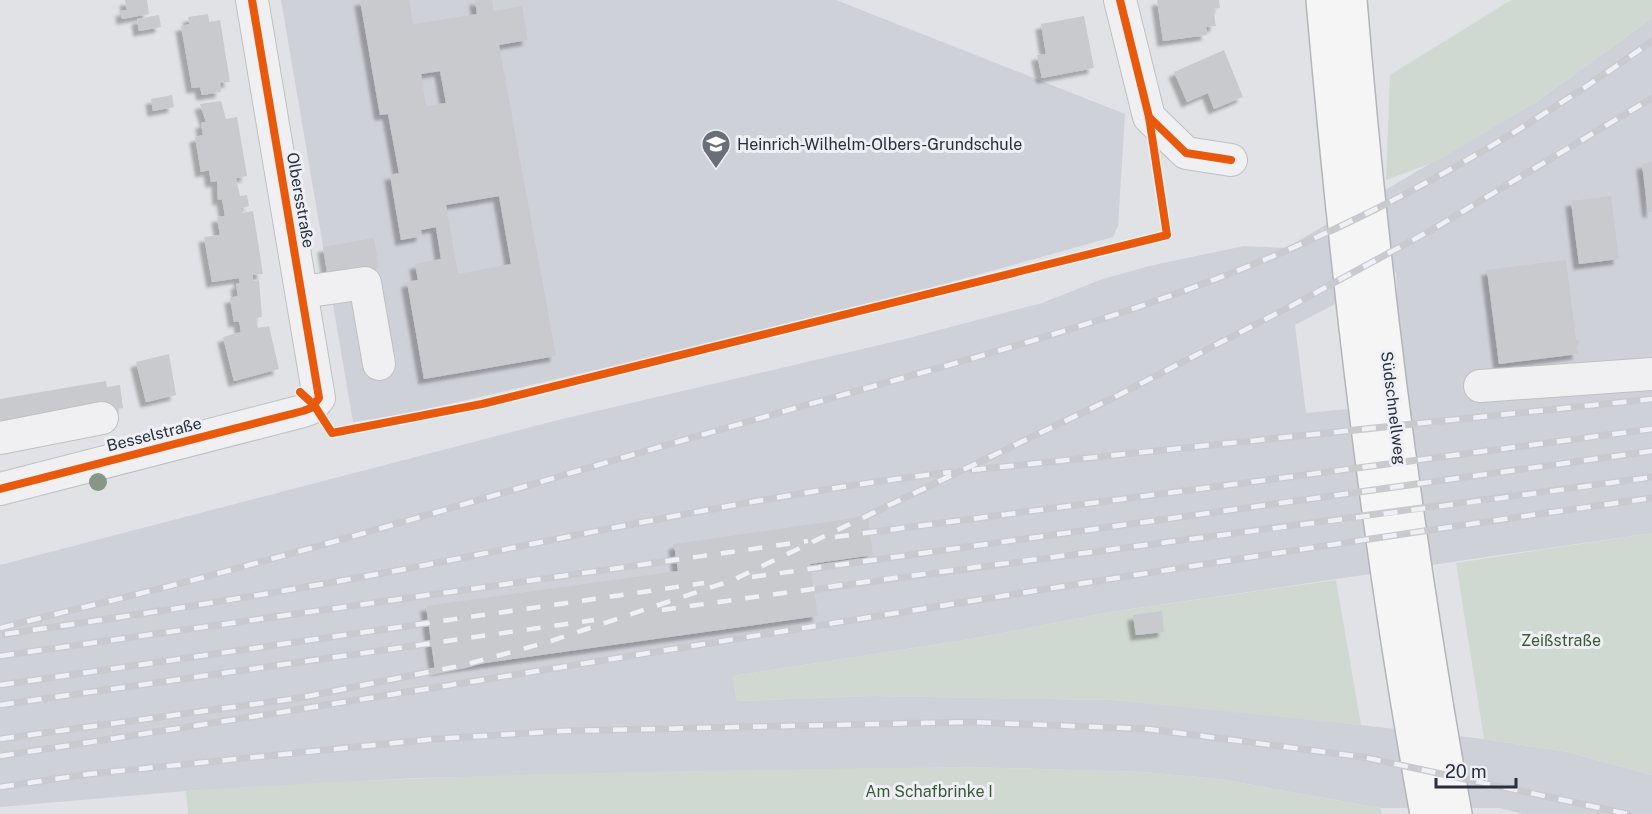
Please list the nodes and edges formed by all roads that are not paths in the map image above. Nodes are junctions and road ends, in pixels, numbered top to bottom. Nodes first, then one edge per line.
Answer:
1 (252, 0) edge
2 (1120, 0) edge
3 (1323, 0) edge
4 (1350, 0) edge
5 (1231, 160) dead end
6 (303, 292) junction
7 (379, 364) dead end
8 (1652, 374) edge
9 (1480, 386) dead end
10 (314, 405) joint
11 (102, 418) dead end
12 (71, 424) junction
13 (0, 438) edge
14 (80, 466) junction
15 (0, 489) edge
16 (1427, 814) edge
17 (1455, 814) edge

1 - 6 street, Olbersstraße
2 - 5 street
3 - 16 highway, Südschnellweg
4 - 17 highway, Südschnellweg
6 - 7 street
6 - 10 street, Olbersstraße
8 - 9 street
10 - 14 street, Besselstraße
11 - 12 street
12 - 13 street
12 - 14 street
14 - 15 street, Besselstraße

